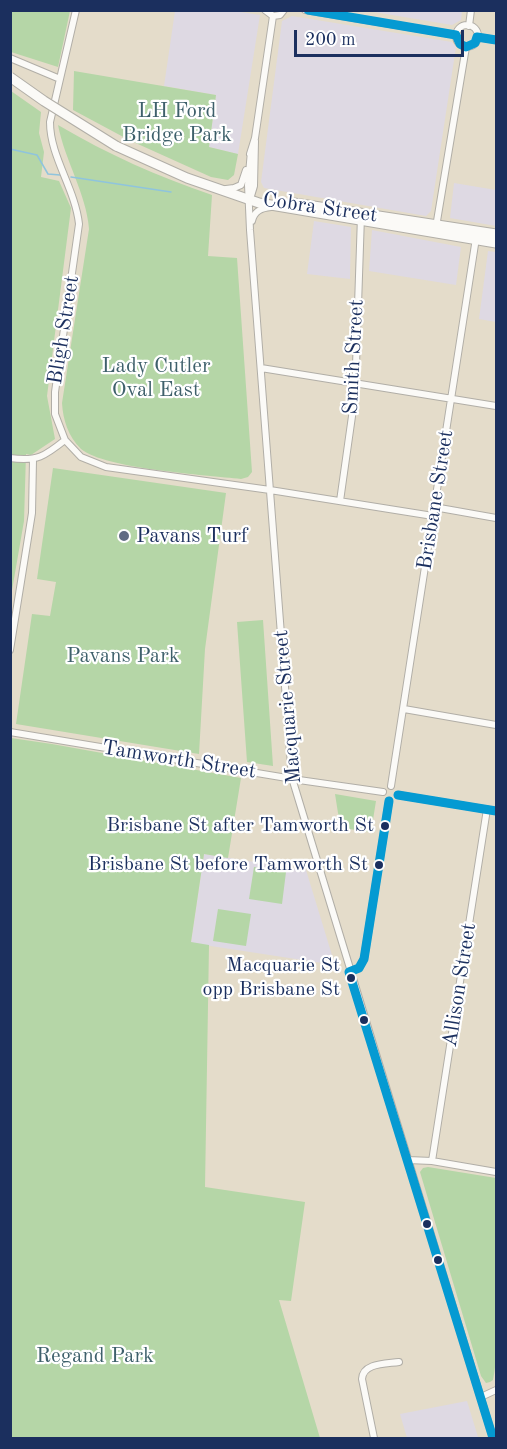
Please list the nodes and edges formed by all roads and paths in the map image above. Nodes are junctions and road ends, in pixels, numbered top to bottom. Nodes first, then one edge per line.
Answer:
1 (76, 10) edge
2 (265, 10) edge
3 (284, 10) edge
4 (305, 10) edge
5 (471, 10) edge
6 (273, 16) junction
7 (469, 26) junction
8 (456, 35) junction
9 (477, 37) junction
10 (496, 40) edge
11 (466, 46) junction
12 (10, 58) edge
13 (10, 77) edge
14 (60, 79) junction
15 (255, 138) junction
16 (251, 150) junction
17 (217, 188) junction
18 (250, 198) junction
19 (281, 207) junction
20 (361, 217) junction
21 (455, 227) junction
22 (436, 228) junction
23 (250, 230) junction
24 (496, 234) edge
25 (476, 239) junction
26 (496, 243) edge
27 (261, 368) junction
28 (355, 382) junction
29 (451, 399) junction
30 (496, 406) edge
31 (65, 440) junction
32 (10, 458) edge
33 (33, 460) junction
34 (270, 490) junction
35 (340, 501) junction
36 (434, 507) junction
37 (433, 516) junction
38 (496, 518) edge
39 (10, 650) edge
40 (404, 710) junction
41 (496, 725) edge
42 (10, 732) edge
43 (292, 778) junction
44 (391, 786) junction
45 (382, 792) junction
46 (398, 795) junction
47 (389, 801) junction
48 (486, 809) junction
49 (496, 811) edge
50 (349, 972) junction
51 (408, 1160) junction
52 (432, 1161) junction
53 (496, 1172) edge
54 (399, 1362) dead end
55 (496, 1389) edge
56 (481, 1397) junction
57 (374, 1438) edge
58 (493, 1438) edge

1 - 14 street, Bligh Street
2 - 6 street
3 - 6 street
4 - 8 street
5 - 7 street
6 - 15 street, Macquarie Street
7 - 8 street
7 - 9 street
8 - 11 street
9 - 10 street
9 - 11 street
11 - 22 street
12 - 14 street
13 - 17 highway, bridge
14 - 31 street, Bligh Street
15 - 16 street, Macquarie Street
15 - 18 street, Macquarie Street
16 - 17 street, Macquarie Street
16 - 18 street, Macquarie Street
17 - 18 highway
18 - 19 highway, Cobra Street
18 - 20 highway, Cobra Street
18 - 23 street, Macquarie Street
19 - 20 highway, Cobra Street
19 - 23 street
20 - 22 highway, Cobra Street
20 - 28 street, Smith Street
21 - 22 highway, Cobra Street
21 - 24 highway, Cobra Street
21 - 25 street
22 - 25 highway, Cobra Street
23 - 27 street, Macquarie Street
25 - 26 highway, Cobra Street
25 - 29 street, Brisbane Street
27 - 28 street
27 - 34 street, Macquarie Street
28 - 29 street
28 - 35 street, Smith Street
29 - 30 street
29 - 36 street, Brisbane Street
31 - 33 street
31 - 34 street, Bligh Street
32 - 33 street
33 - 39 street
34 - 35 street, Bligh Street
34 - 43 street, Macquarie Street
35 - 37 street, Bligh Street
36 - 37 street, Brisbane Street
36 - 38 street
37 - 40 street, Brisbane Street
40 - 41 street
40 - 44 street, Brisbane Street
42 - 43 street, Tamworth Street
43 - 45 street, Tamworth Street
43 - 50 street, Macquarie Street
44 - 45 street
44 - 46 street
45 - 47 street
46 - 47 street
46 - 48 street
47 - 50 street
48 - 49 street
48 - 52 street, Allison Street
50 - 51 street, Macquarie Street
51 - 52 street
51 - 56 street, Macquarie Street
52 - 53 street
54 - 57 street
55 - 56 street
56 - 58 street, Macquarie Street

